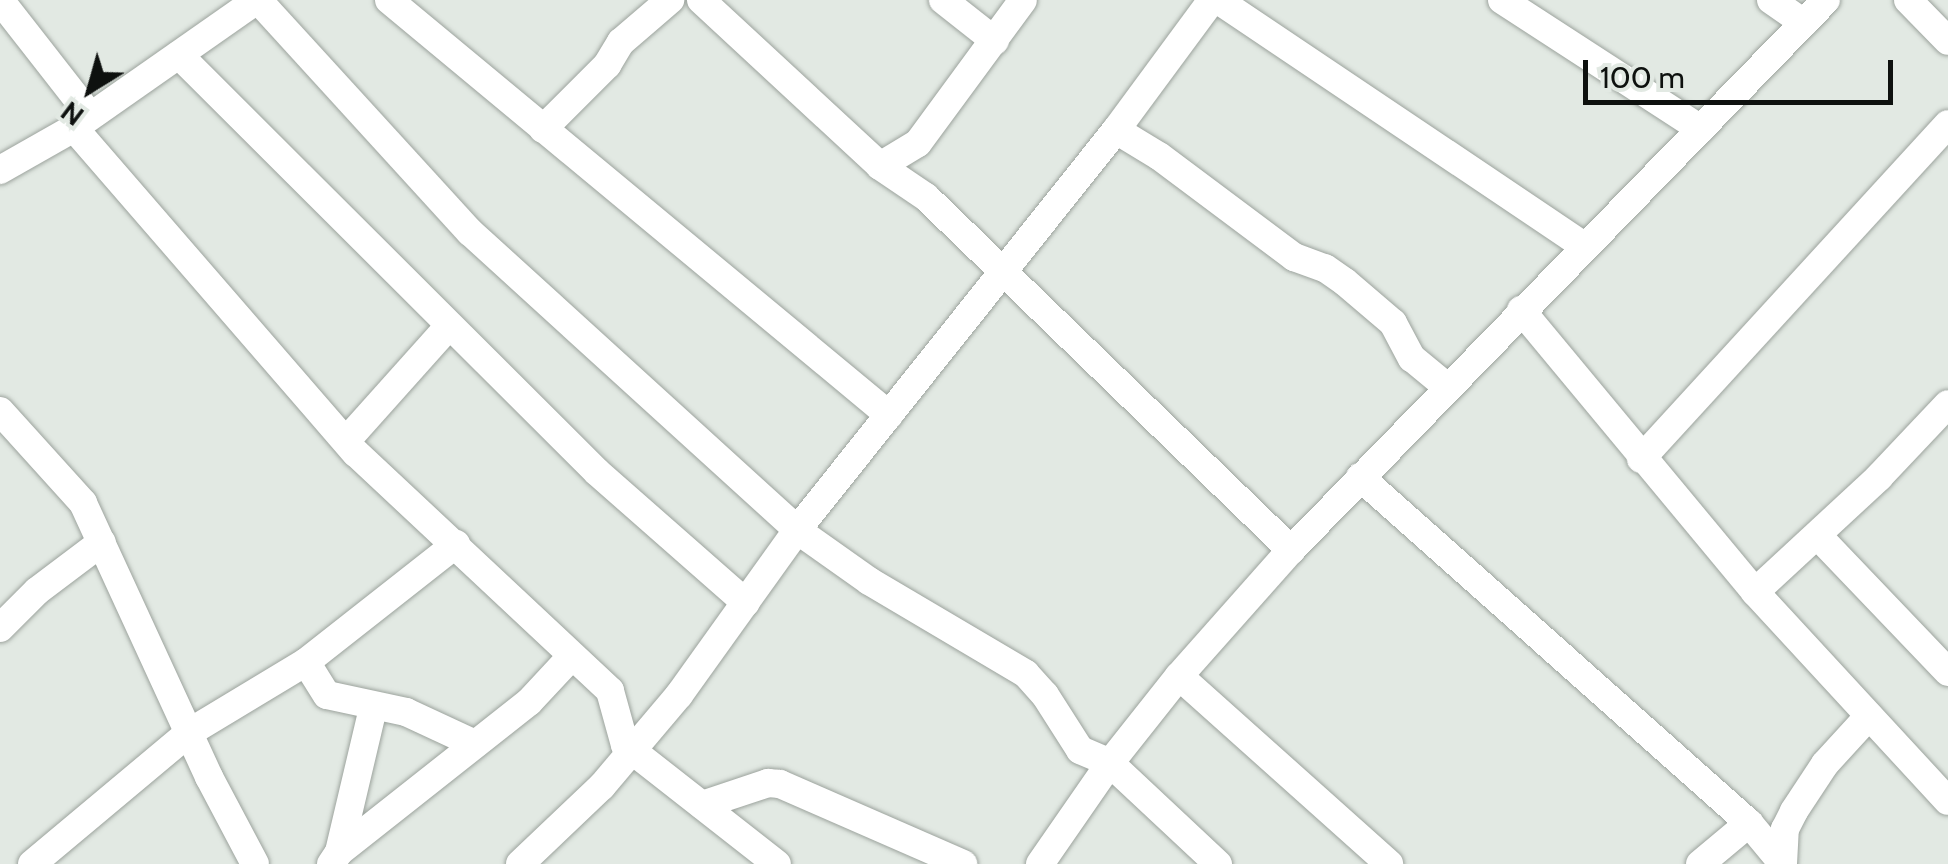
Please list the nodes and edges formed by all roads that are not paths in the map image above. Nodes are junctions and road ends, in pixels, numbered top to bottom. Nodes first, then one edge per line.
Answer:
1 (0, 0) edge
2 (258, 0) edge
3 (390, 0) edge
4 (670, 0) edge
5 (701, 0) edge
6 (943, 0) edge
7 (1023, 0) edge
8 (1216, 0) edge
9 (1502, 0) edge
10 (1771, 0) edge
11 (1826, 0) edge
12 (1908, 0) edge
13 (1804, 22) junction
14 (994, 40) junction
15 (1948, 41) edge
16 (179, 55) junction
17 (82, 122) junction
18 (1948, 124) edge
19 (543, 129) junction
20 (1702, 129) junction
21 (1116, 130) junction
22 (918, 143) junction
23 (880, 166) junction
24 (0, 170) edge
25 (926, 197) junction
26 (1585, 247) junction
27 (1003, 270) junction
28 (1521, 310) junction
29 (448, 327) junction
30 (1446, 386) junction
31 (888, 415) junction
32 (1945, 417) edge
33 (5, 427) edge
34 (347, 440) junction
35 (1641, 460) junction
36 (1360, 477) junction
37 (797, 530) junction
38 (1818, 536) junction
39 (102, 542) junction
40 (456, 544) junction
41 (1291, 550) junction
42 (1755, 592) junction
43 (746, 603) junction
44 (0, 628) edge
45 (571, 657) junction
46 (306, 662) junction
47 (1948, 672) edge
48 (1179, 676) junction
49 (373, 708) junction
50 (1869, 716) junction
51 (190, 732) junction
52 (475, 744) junction
53 (632, 751) junction
54 (1110, 764) junction
55 (1948, 800) edge
56 (702, 805) junction
57 (1749, 823) junction
58 (335, 858) edge
59 (32, 864) edge
60 (256, 864) edge
61 (520, 864) edge
62 (777, 864) edge
63 (963, 864) edge
64 (1040, 864) edge
65 (1218, 864) edge
66 (1388, 864) edge
67 (1700, 864) edge
68 (1783, 864) edge

1 - 17 street
2 - 16 street
2 - 37 street
3 - 19 street
4 - 19 street
5 - 23 street
6 - 14 street
7 - 14 street
8 - 21 street
8 - 26 street
9 - 20 street
10 - 13 street
11 - 13 street
12 - 15 street
13 - 20 street
14 - 22 street
16 - 17 street
16 - 29 street
17 - 24 street
17 - 34 street
18 - 35 street
19 - 31 street
20 - 26 street
21 - 27 street
21 - 30 street
22 - 23 street
22 - 25 street
23 - 25 street
25 - 27 street
26 - 28 street
27 - 31 street
27 - 41 street
28 - 30 street
28 - 35 street
29 - 34 street
29 - 43 street
30 - 36 street
31 - 37 street
32 - 38 street
33 - 39 street
34 - 40 street
35 - 42 street
36 - 41 street
36 - 57 street
37 - 43 street
37 - 54 street
38 - 42 street
38 - 47 street
39 - 44 street
39 - 51 street
40 - 45 street
40 - 46 street
41 - 48 street
42 - 50 street
43 - 53 street
45 - 52 street
45 - 53 street
46 - 49 street
46 - 51 street
48 - 54 street
48 - 66 street
49 - 52 street
49 - 58 street
50 - 55 street
50 - 68 street
51 - 59 street
51 - 60 street
52 - 58 street
53 - 56 street
53 - 61 street
54 - 64 street
54 - 65 street
56 - 62 street
56 - 63 street
57 - 67 street
57 - 68 street

